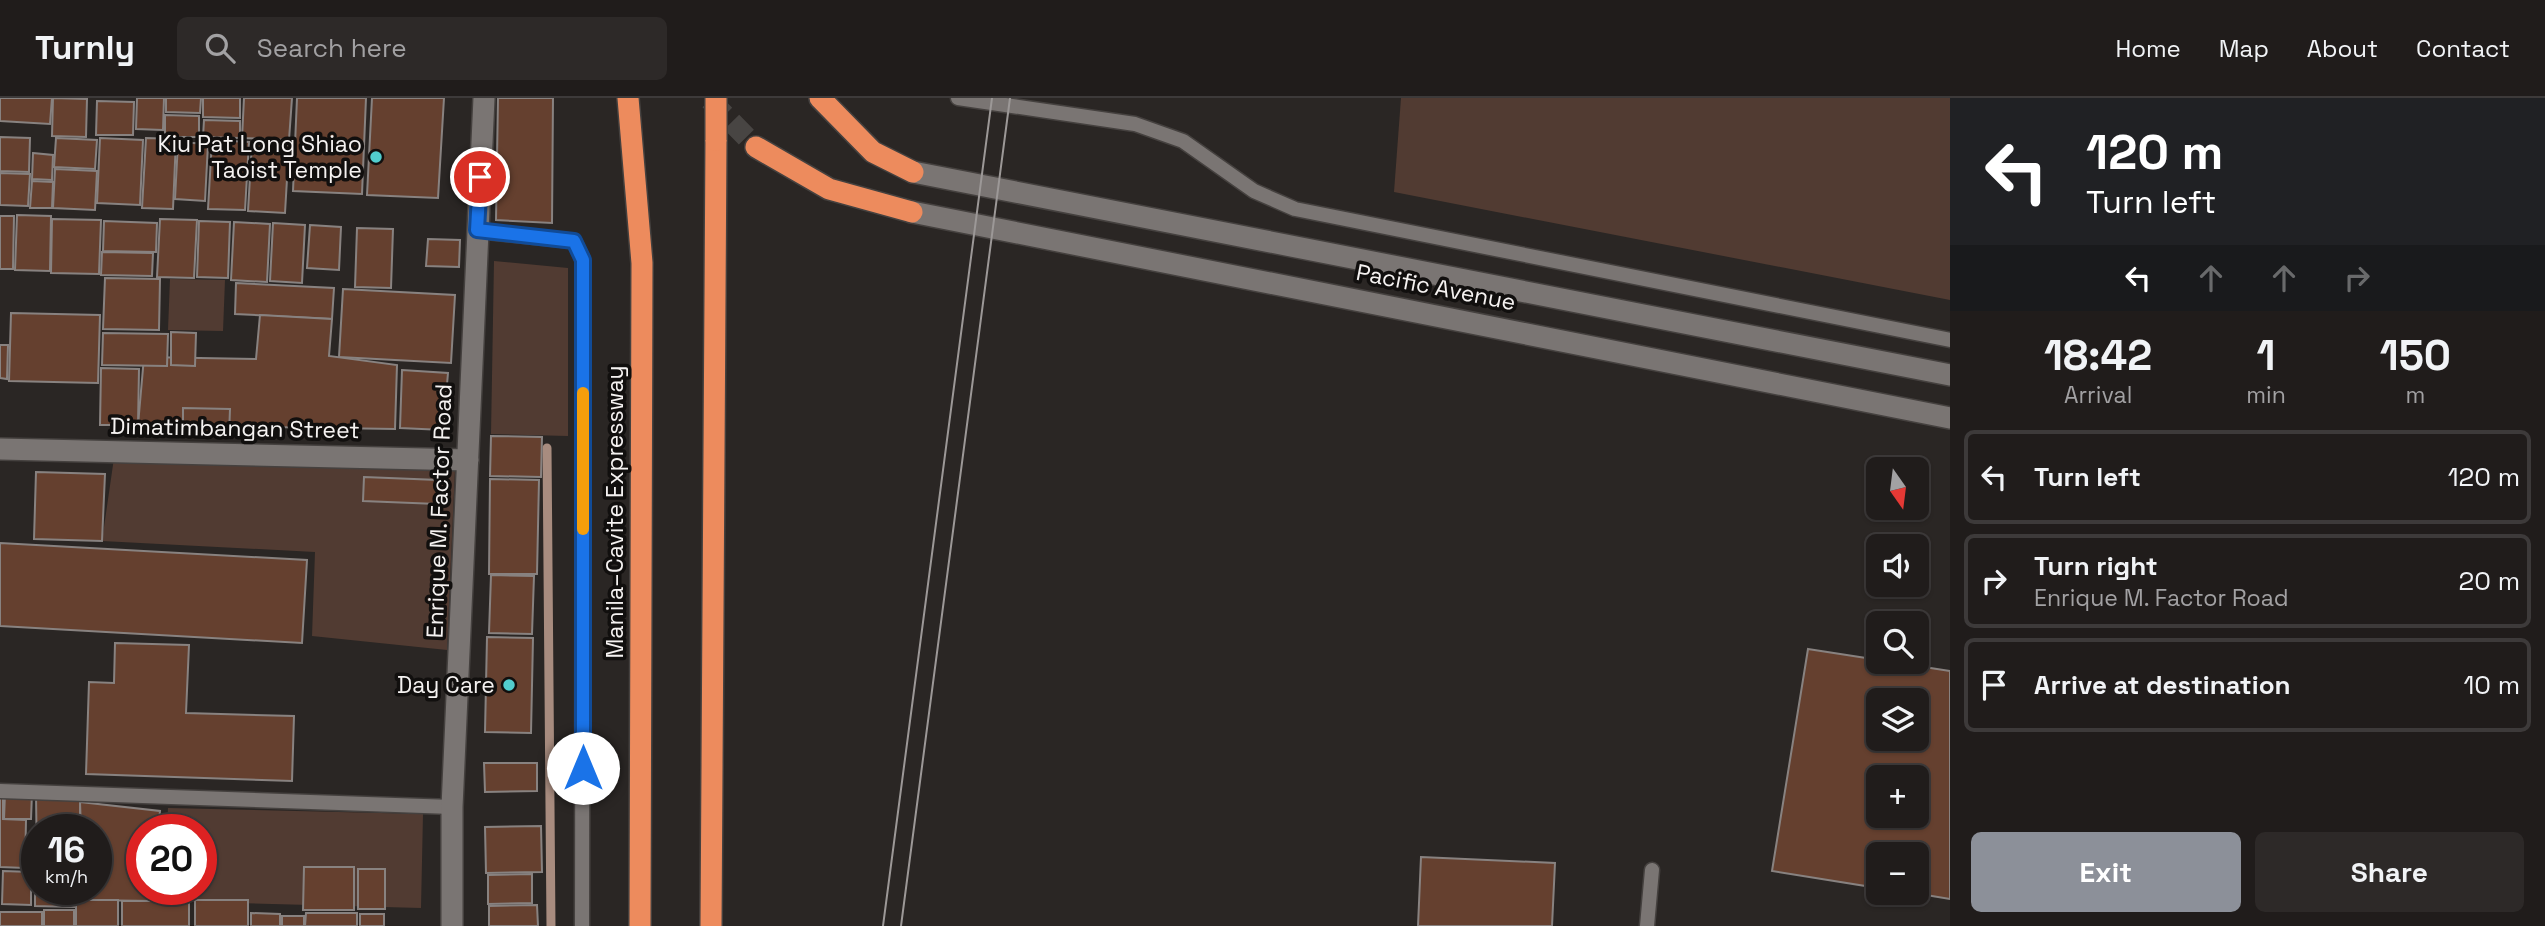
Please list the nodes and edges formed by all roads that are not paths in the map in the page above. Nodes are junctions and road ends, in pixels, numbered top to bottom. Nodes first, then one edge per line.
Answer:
1 (484, 98) edge
2 (628, 98) edge
3 (716, 98) edge
4 (820, 98) edge
5 (958, 98) edge
6 (756, 147) tunnel mouth
7 (913, 172) joint
8 (912, 212) joint
9 (477, 230) junction
10 (1950, 340) edge
11 (1950, 375) edge
12 (1950, 418) edge
13 (0, 449) edge
14 (468, 460) junction
15 (0, 791) edge
16 (452, 807) junction
17 (1652, 870) dead end
18 (452, 926) edge
19 (582, 926) edge
20 (640, 926) edge
21 (711, 926) edge
22 (1647, 926) edge

1 - 9 main road, Enrique M. Factor Road
2 - 20 highway, Manila–Cavite Expressway
3 - 21 highway, bridge
4 - 7 highway
5 - 10 lane
6 - 8 highway
7 - 11 main road, Pacific Avenue
8 - 12 main road, Pacific Avenue
9 - 14 main road, Enrique M. Factor Road
9 - 19 lane
13 - 14 main road, Dimatimbangan Street
14 - 16 main road, Enrique M. Factor Road
15 - 16 lane
16 - 18 main road, Enrique M. Factor Road
17 - 22 lane

